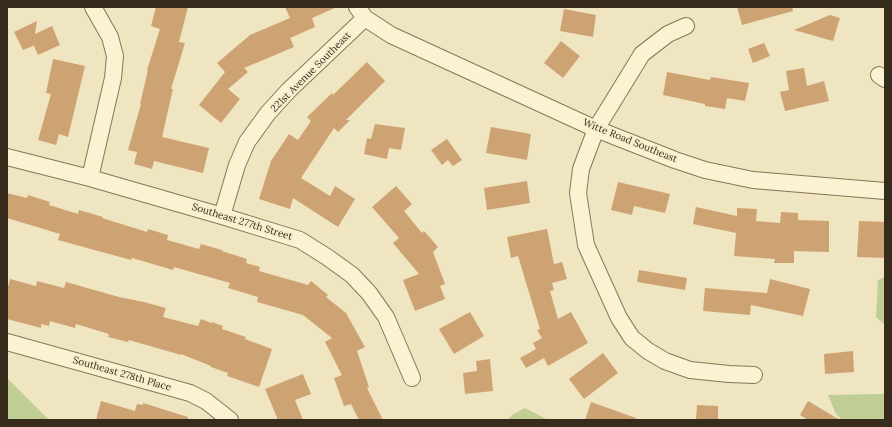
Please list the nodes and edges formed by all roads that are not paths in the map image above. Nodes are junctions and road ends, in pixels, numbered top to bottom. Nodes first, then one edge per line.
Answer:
1 (93, 8) edge
2 (361, 12) edge
3 (686, 26) dead end
4 (596, 129) junction
5 (7, 157) edge
6 (90, 178) junction
7 (885, 191) edge
8 (222, 216) junction
9 (7, 342) edge
10 (754, 375) dead end
11 (412, 378) dead end
12 (230, 419) edge

1 - 6 street
2 - 4 street, Witte Road Southeast
2 - 8 street, 221st Avenue Southeast
3 - 4 street
4 - 7 street, Witte Road Southeast
4 - 10 street
5 - 6 street, Southeast 277th Street
6 - 8 street, Southeast 277th Street
8 - 11 street, Southeast 277th Street
9 - 12 street, Southeast 278th Place

